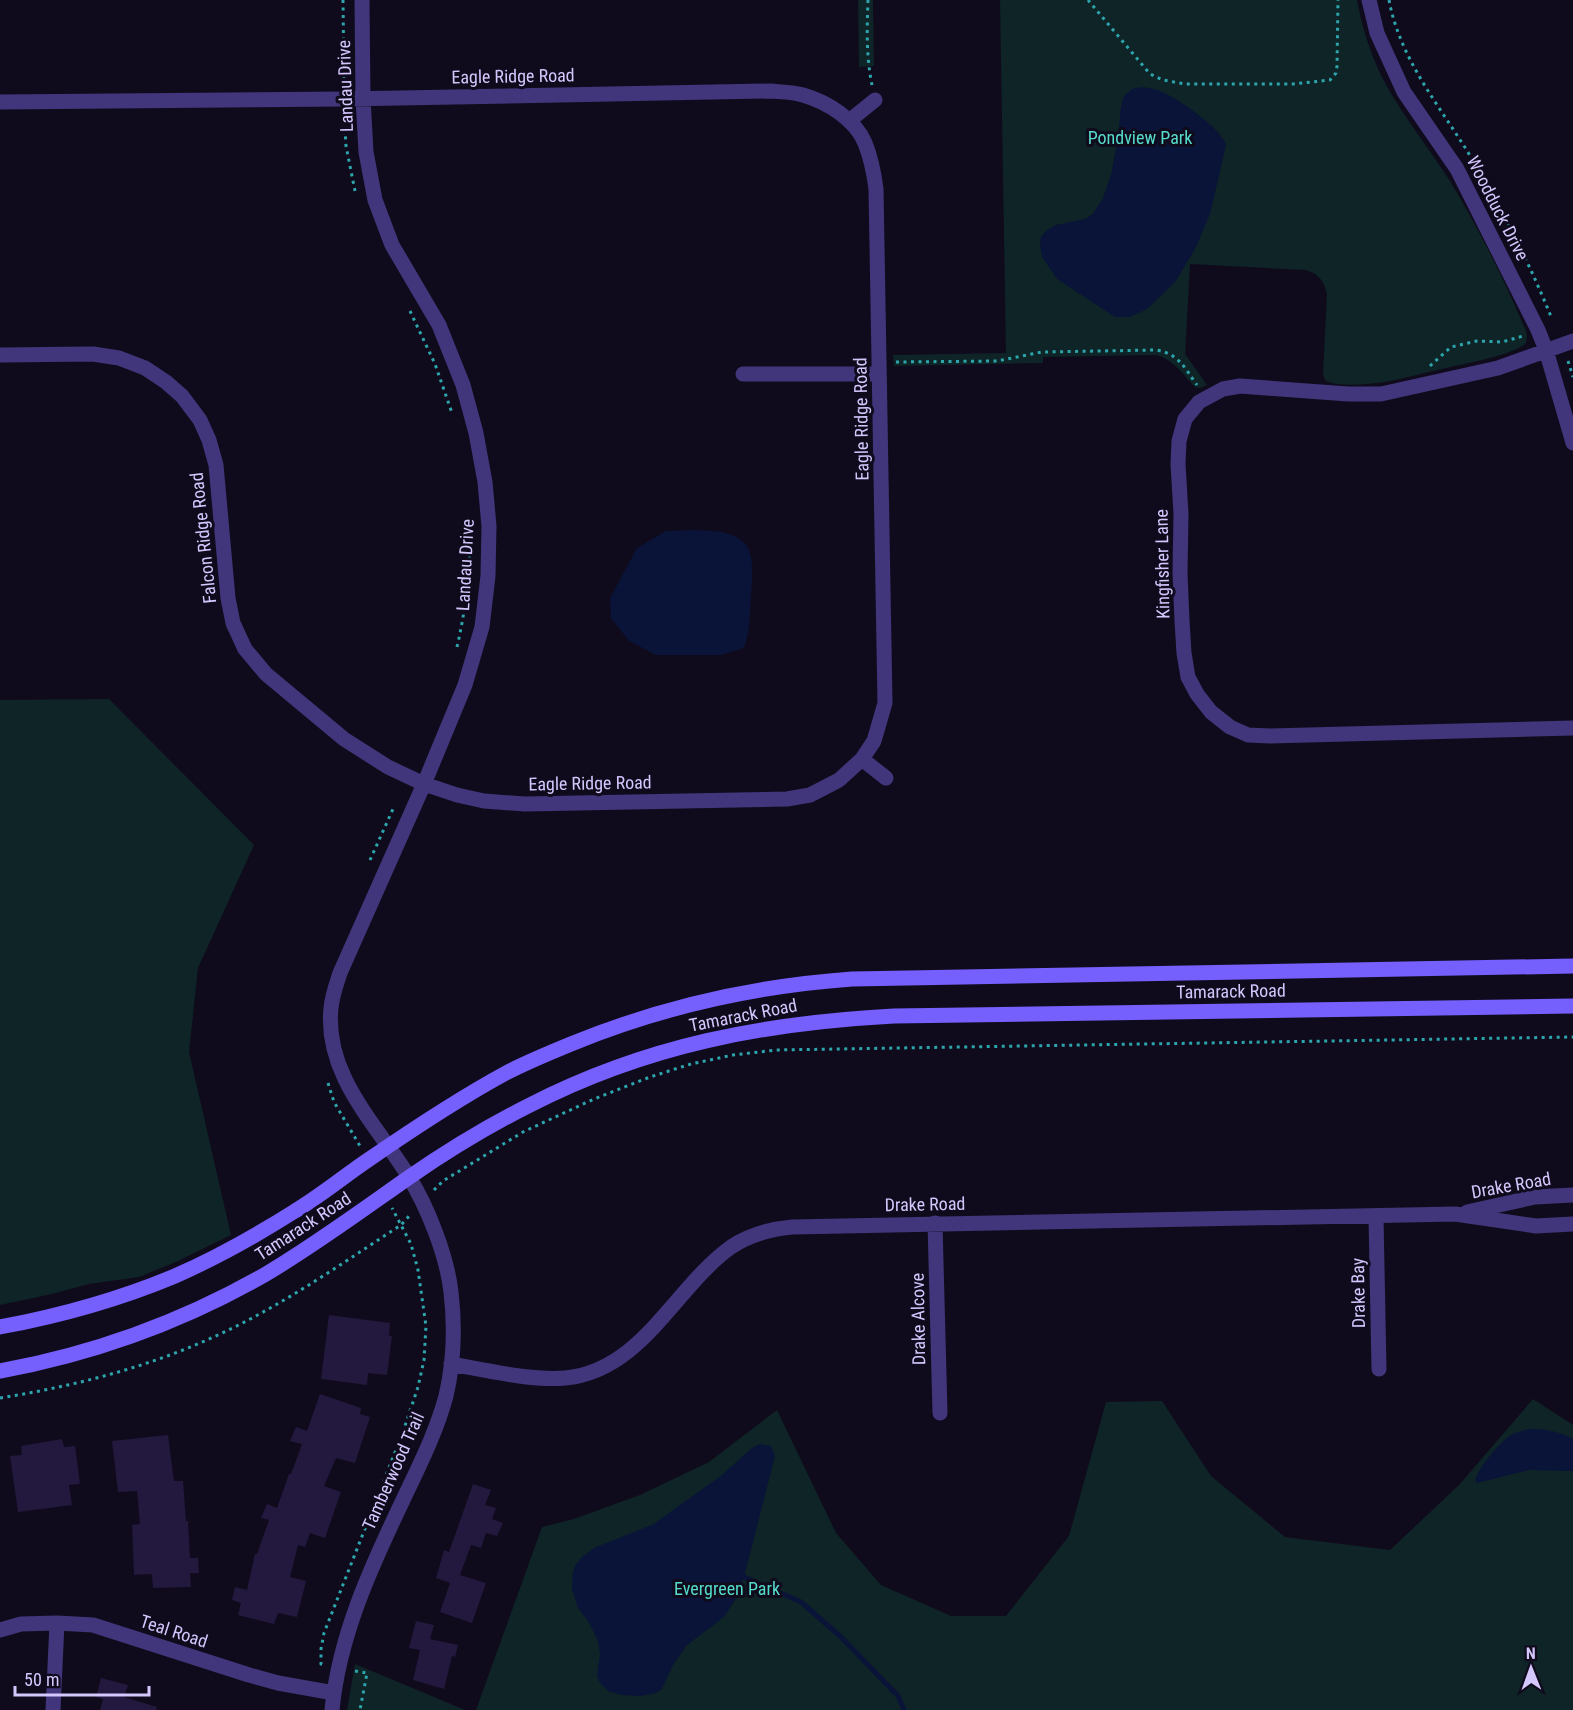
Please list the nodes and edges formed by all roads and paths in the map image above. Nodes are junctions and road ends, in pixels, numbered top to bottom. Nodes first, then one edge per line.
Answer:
1 (344, 0) edge
2 (363, 0) edge
3 (868, 0) edge
4 (1088, 0) edge
5 (1338, 0) edge
6 (1389, 0) edge
7 (1371, 1) edge
8 (1392, 12) dead end
9 (344, 75) dead end
10 (363, 98) junction
11 (875, 100) joint
12 (0, 102) edge
13 (345, 118) dead end
14 (849, 121) junction
15 (356, 195) dead end
16 (408, 307) dead end
17 (1521, 336) dead end
18 (1573, 340) edge
19 (1546, 350) junction
20 (0, 355) edge
21 (1568, 360) dead end
22 (879, 368) junction
23 (1421, 368) dead end
24 (742, 375) dead end
25 (1573, 377) edge
26 (1207, 397) junction
27 (453, 417) dead end
28 (1573, 443) edge
29 (469, 507) dead end
30 (456, 653) dead end
31 (1573, 728) edge
32 (862, 759) junction
33 (886, 778) dead end
34 (424, 784) junction
35 (1573, 966) edge
36 (1573, 1006) edge
37 (1573, 1037) edge
38 (388, 1147) junction
39 (409, 1177) junction
40 (1573, 1195) edge
41 (423, 1202) junction
42 (1455, 1214) junction
43 (1377, 1217) junction
44 (935, 1223) junction
45 (1573, 1224) edge
46 (401, 1225) junction
47 (0, 1327) edge
48 (452, 1364) junction
49 (1379, 1369) dead end
50 (0, 1371) edge
51 (0, 1398) edge
52 (940, 1413) dead end
53 (57, 1623) junction
54 (0, 1630) edge
55 (321, 1664) dead end
56 (367, 1673) dead end
57 (334, 1693) junction
58 (53, 1710) edge
59 (332, 1710) edge
60 (360, 1710) edge

1 - 9 path
2 - 10 street, Landau Drive
3 - 11 path
4 - 5 path
6 - 8 path
7 - 19 street, Woodduck Drive
10 - 12 street
10 - 14 street, Eagle Ridge Road
10 - 34 street, Landau Drive
11 - 14 street
13 - 15 path
14 - 22 street, Eagle Ridge Road
16 - 27 path
17 - 23 path
18 - 19 street, Kingfisher Lane
19 - 26 street, Kingfisher Lane
19 - 28 street, Woodduck Drive
20 - 34 street, Falcon Ridge Road
21 - 25 path
22 - 24 street
22 - 26 path
22 - 32 street, Eagle Ridge Road
26 - 31 street, Kingfisher Lane
29 - 30 path
32 - 33 street
32 - 34 street, Eagle Ridge Road
34 - 38 street, Landau Drive
35 - 38 street, Tamarack Road
36 - 39 street, Tamarack Road
37 - 41 path
38 - 39 street, Tamberwood Trail
38 - 47 street, Tamarack Road
39 - 41 street, Tamberwood Trail
39 - 50 street, Tamarack Road
40 - 42 street, Drake Road
41 - 46 path
41 - 48 street, Tamberwood Trail
42 - 43 street, Drake Road
42 - 45 street, Drake Road
43 - 44 street, Drake Road
43 - 49 street, Drake Bay
44 - 48 street, Drake Road
44 - 52 street, Drake Alcove
46 - 51 path
46 - 55 path
48 - 57 street, Tamberwood Trail
53 - 54 street, Teal Road
53 - 57 street, Teal Road
53 - 58 street
56 - 60 path
57 - 59 street, Tamberwood Trail

